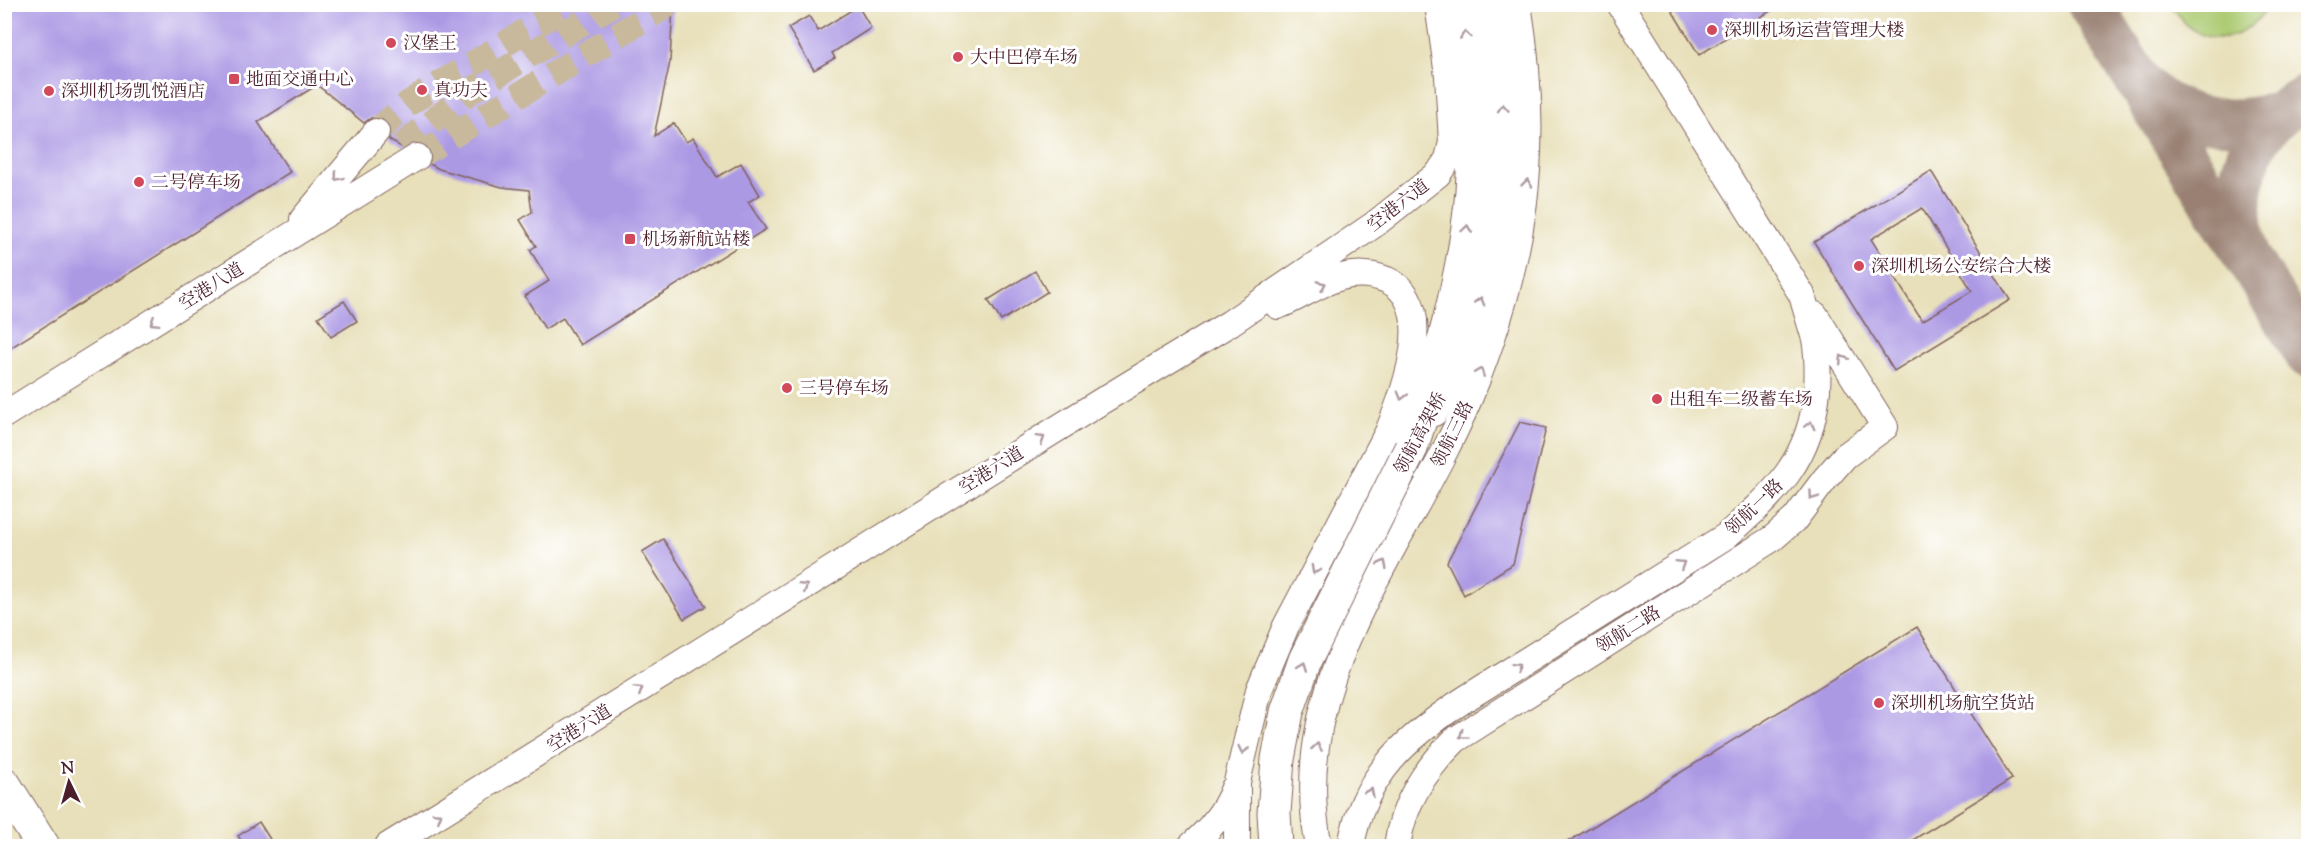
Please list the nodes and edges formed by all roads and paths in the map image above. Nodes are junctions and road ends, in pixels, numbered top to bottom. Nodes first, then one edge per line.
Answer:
1 (1437, 4) edge
2 (1460, 4) edge
3 (1490, 4) edge
4 (1518, 4) edge
5 (1620, 4) edge
6 (376, 132) tunnel mouth
7 (409, 152) tunnel mouth
8 (283, 241) junction
9 (1802, 295) junction
10 (1230, 323) junction
11 (4, 415) edge
12 (1405, 461) junction
13 (1269, 663) junction
14 (1331, 685) junction
15 (1237, 782) junction
16 (4, 784) edge
17 (44, 846) edge
18 (388, 846) edge
19 (1191, 846) edge
20 (1237, 846) edge
21 (1276, 846) edge
22 (1319, 846) edge
23 (1352, 846) edge
24 (1397, 846) edge

1 - 10 street, 空港六道
12 -> 2 main road
12 -> 3 main road, 领航高架桥
12 -> 4 street, 领航三路
5 - 9 street, 领航一路
6 -> 8 street
7 - 8 street, 空港八道
8 -> 11 street, 空港八道
23 -> 9 street, 领航一路
9 - 24 street, 领航二路
10 -> 12 street, 领航三路
18 -> 10 street, 空港六道
12 -> 13 street, 领航三路
14 -> 12 street, 领航三路
21 -> 12 main road, 领航高架桥, bridge
13 - 14 street
13 -> 15 street, 领航三路
22 -> 14 street, 领航三路
15 - 19 street
15 - 20 street, 领航三路
16 - 17 main road

